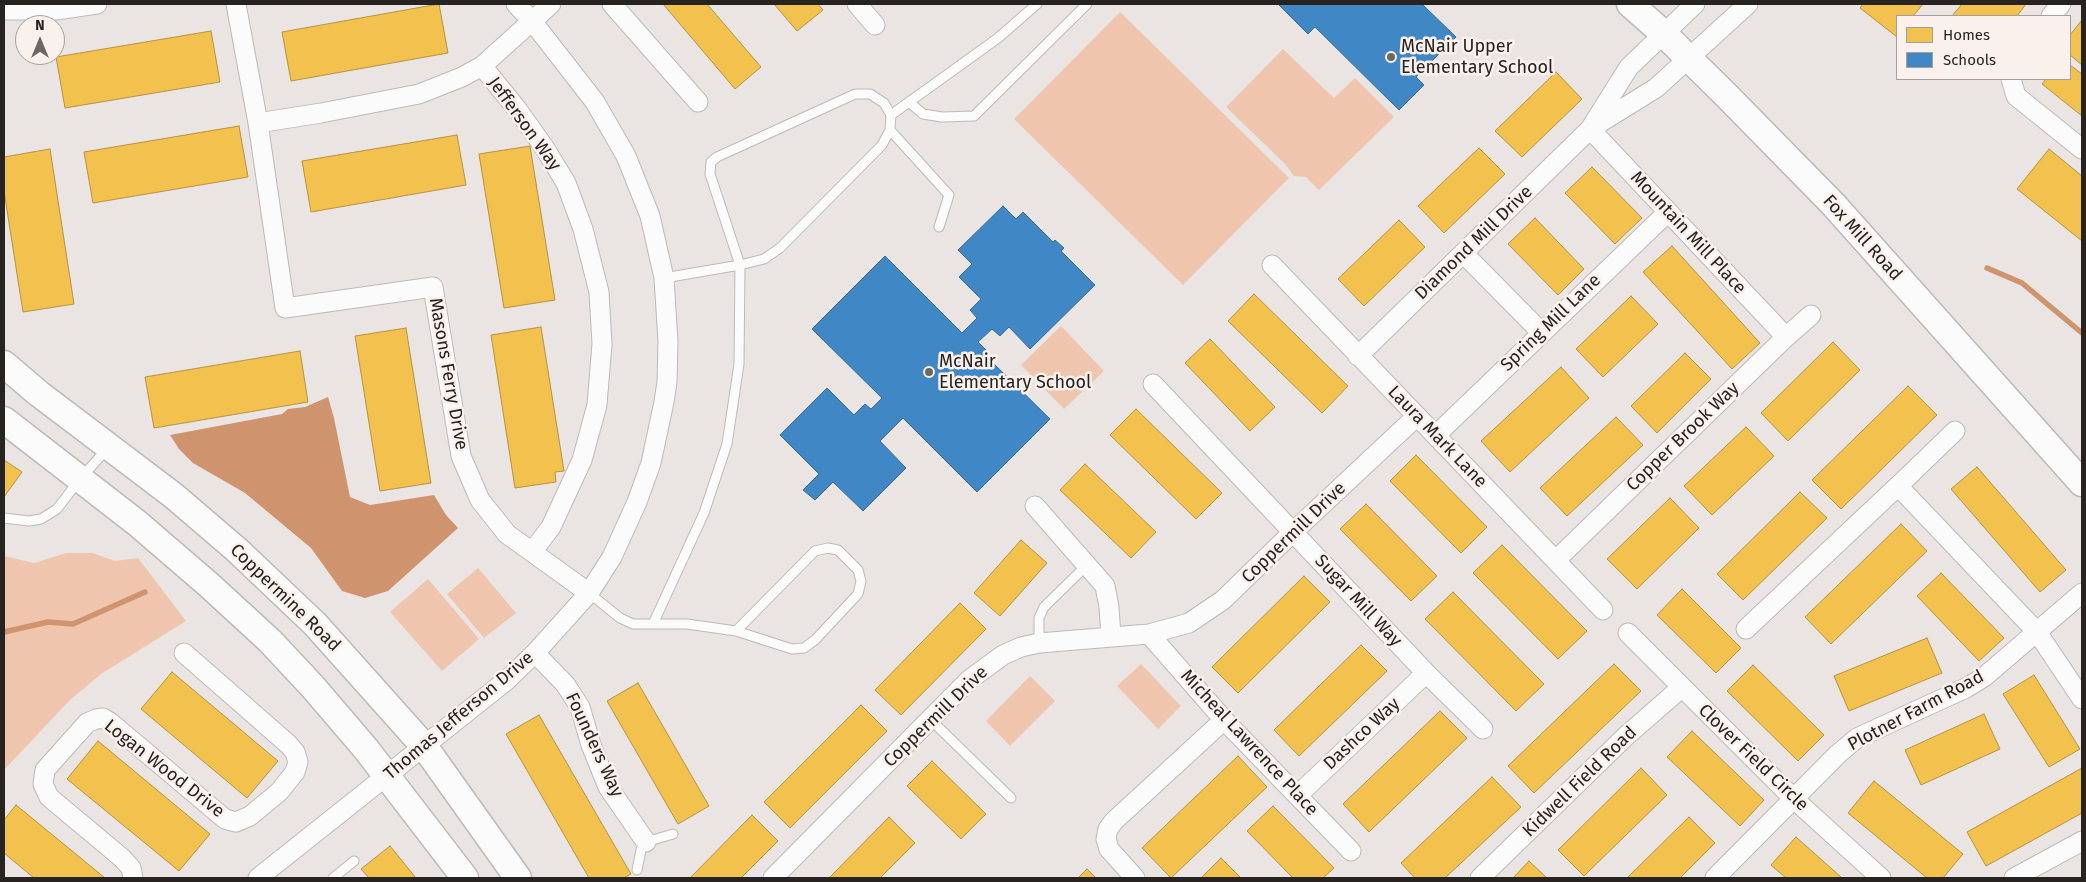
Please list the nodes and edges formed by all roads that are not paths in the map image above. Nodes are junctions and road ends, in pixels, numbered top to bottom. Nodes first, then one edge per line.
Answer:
1 (98, 4) edge
2 (236, 4) edge
3 (516, 4) edge
4 (551, 4) edge
5 (612, 4) edge
6 (857, 4) edge
7 (1037, 4) edge
8 (1087, 4) edge
9 (1630, 4) edge
10 (1695, 4) edge
11 (1748, 4) edge
12 (2061, 4) edge
13 (4, 10) edge
14 (2052, 15) edge
15 (532, 21) junction
16 (876, 25) dead end
17 (1663, 33) junction
18 (1688, 58) junction
19 (482, 66) junction
20 (2011, 80) edge
21 (698, 102) dead end
22 (909, 102) junction
23 (891, 115) junction
24 (258, 123) junction
25 (1590, 129) junction
26 (890, 130) junction
27 (2082, 149) edge
28 (1668, 212) junction
29 (939, 227) dead end
30 (1464, 254) junction
31 (740, 265) junction
32 (1272, 265) dead end
33 (664, 278) junction
34 (1811, 316) dead end
35 (1541, 332) junction
36 (1786, 337) junction
37 (1358, 356) junction
38 (4, 364) edge
39 (1153, 384) dead end
40 (1417, 416) junction
41 (4, 420) edge
42 (1955, 431) dead end
43 (1436, 435) junction
44 (109, 447) junction
45 (80, 479) junction
46 (2082, 483) edge
47 (1898, 486) junction
48 (1035, 506) dead end
49 (4, 518) edge
50 (1293, 532) junction
51 (532, 552) junction
52 (1556, 560) junction
53 (1088, 565) junction
54 (589, 593) junction
55 (2082, 593) edge
56 (1603, 610) dead end
57 (653, 624) junction
58 (1746, 629) dead end
59 (736, 631) junction
60 (2037, 632) junction
61 (1628, 633) dead end
62 (1148, 634) junction
63 (1111, 636) junction
64 (1039, 643) junction
65 (184, 653) dead end
66 (535, 653) junction
67 (1426, 674) junction
68 (1681, 688) junction
69 (2082, 699) edge
70 (931, 720) junction
71 (1224, 720) junction
72 (1482, 729) dead end
73 (424, 746) junction
74 (387, 777) junction
75 (1298, 795) junction
76 (1011, 798) dead end
77 (1794, 799) junction
78 (673, 834) dead end
79 (2082, 841) edge
80 (646, 842) junction
81 (1351, 852) dead end
82 (354, 861) dead end
83 (637, 870) dead end
84 (133, 878) edge
85 (258, 878) edge
86 (333, 878) edge
87 (465, 878) edge
88 (518, 878) edge
89 (773, 878) edge
90 (1135, 878) edge
91 (1480, 878) edge
92 (1715, 878) edge
93 (1881, 878) edge
94 (2014, 878) edge

1 - 13 street
2 - 24 street, Masons Ferry Drive
3 - 15 street, Thomas Jefferson Drive
4 - 15 street
5 - 21 street
6 - 16 street
7 - 22 lane
8 - 22 lane
9 - 17 street, Fox Mill Road
10 - 17 street, Diamond Mill Drive
11 - 18 street, Diamond Mill Drive
12 - 14 street
15 - 19 street
15 - 33 street, Thomas Jefferson Drive
17 - 18 street, Fox Mill Road
17 - 25 street, Diamond Mill Drive
18 - 25 street, Diamond Mill Drive
18 - 46 street, Fox Mill Road
19 - 24 street
19 - 51 street, Jefferson Way
20 - 27 street
22 - 23 lane
23 - 26 lane
23 - 31 lane
24 - 51 street, Masons Ferry Drive
25 - 28 street, Mountain Mill Place
25 - 30 street, Diamond Mill Drive
26 - 29 lane
26 - 31 lane
28 - 35 street, Spring Mill Lane
28 - 36 street, Mountain Mill Place
30 - 35 street
30 - 37 street, Diamond Mill Drive
31 - 33 lane
31 - 57 lane
32 - 37 street, Laura Mark Lane
33 - 54 street, Thomas Jefferson Drive
34 - 36 street, Copper Brook Way
35 - 43 street, Spring Mill Lane
36 - 52 street, Copper Brook Way
37 - 40 street, Laura Mark Lane
38 - 44 street, Coppermine Road
39 - 50 street, Sugar Mill Way
40 - 43 street, Laura Mark Lane
40 - 50 street, Coppermill Drive
41 - 45 street
42 - 47 street
43 - 52 street, Laura Mark Lane
44 - 45 lane
44 - 73 street, Coppermine Road
45 - 49 lane
45 - 74 street
47 - 58 street
47 - 60 street
48 - 53 street
50 - 62 street, Coppermill Drive
50 - 67 street, Sugar Mill Way
51 - 54 street, Masons Ferry Drive
52 - 56 street, Laura Mark Lane
53 - 63 street
53 - 64 lane
54 - 57 lane
54 - 66 street, Thomas Jefferson Drive
55 - 60 street, Plotner Farm Road
57 - 59 lane
59 - 59 lane
60 - 69 street
60 - 77 street, Plotner Farm Road
61 - 68 street, Clover Field Circle
62 - 63 street, Coppermill Drive
62 - 71 street, Micheal Lawrence Place
63 - 64 street, Coppermill Drive
64 - 70 street, Coppermill Drive
65 - 84 street, Logan Wood Drive
66 - 73 street, Thomas Jefferson Drive
66 - 80 street, Founders Way
67 - 72 street, Sugar Mill Way
67 - 75 street, Dashco Way
68 - 77 street, Clover Field Circle
68 - 91 street, Kidwell Field Road
70 - 76 lane
70 - 89 street, Coppermill Drive
71 - 75 street, Micheal Lawrence Place
71 - 90 street
73 - 74 street, Thomas Jefferson Drive
73 - 88 street, Coppermine Road
74 - 85 street, Thomas Jefferson Drive
74 - 87 street
75 - 81 street, Micheal Lawrence Place
77 - 92 street, Plotner Farm Road
77 - 93 street, Clover Field Circle
78 - 80 lane
79 - 94 street
80 - 83 lane
82 - 86 lane

